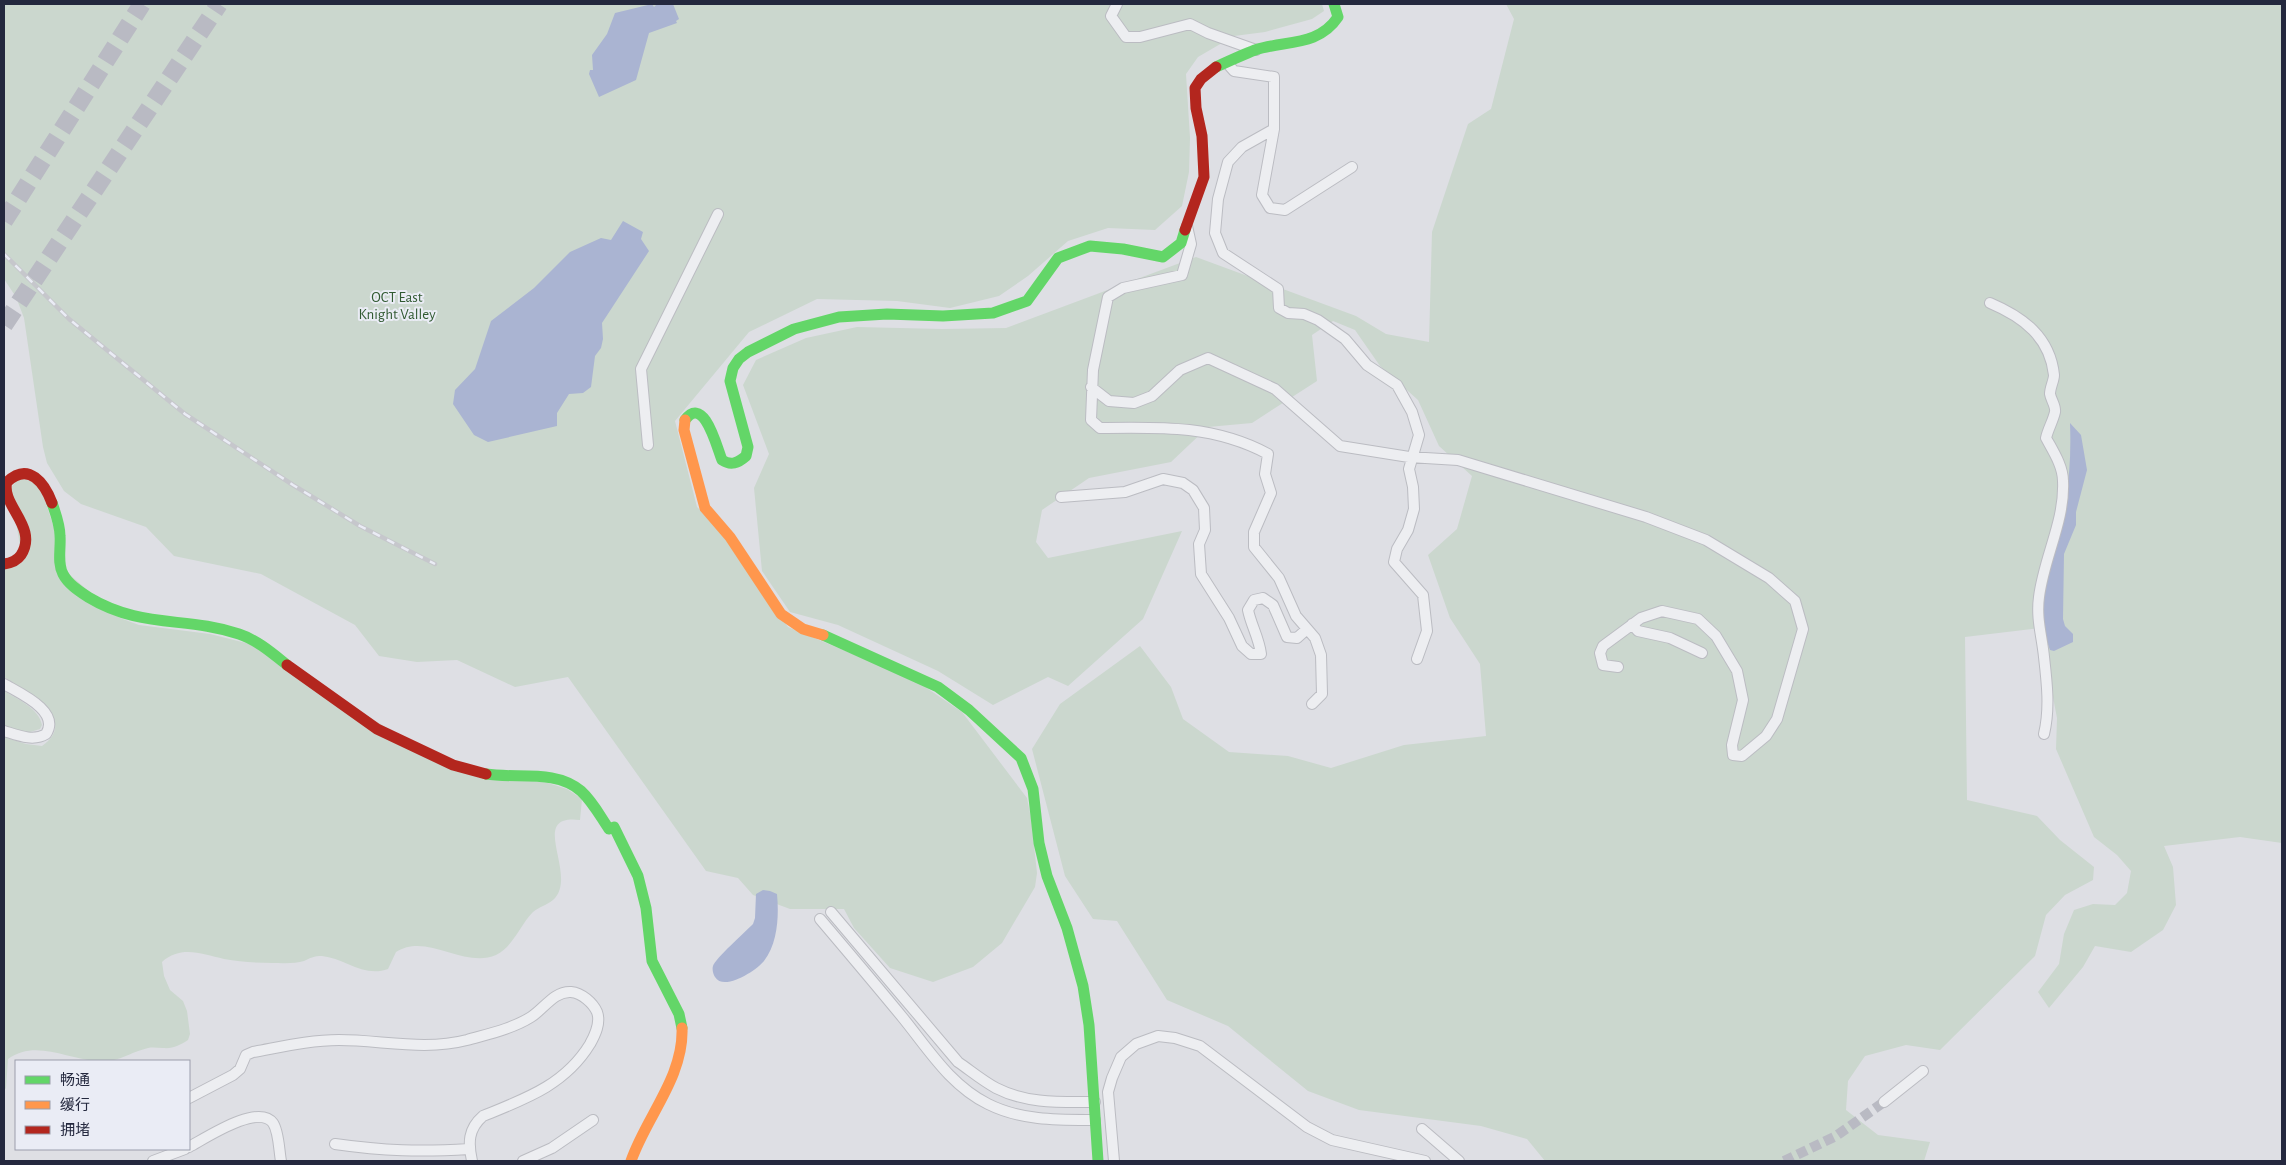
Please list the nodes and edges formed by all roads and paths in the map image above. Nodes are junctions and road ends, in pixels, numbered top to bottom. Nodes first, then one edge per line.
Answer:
1 (1117, 4) edge
2 (1334, 4) edge
3 (1256, 50) junction
4 (1227, 63) junction
5 (1274, 129) junction
6 (1352, 167) dead end
7 (718, 214) dead end
8 (1187, 226) junction
9 (1990, 303) dead end
10 (1091, 387) junction
11 (648, 445) dead end
12 (1412, 457) junction
13 (1061, 497) dead end
14 (4, 564) edge
15 (1632, 624) junction
16 (1307, 628) junction
17 (1702, 653) dead end
18 (1417, 659) dead end
19 (1618, 667) dead end
20 (4, 684) edge
21 (1312, 704) dead end
22 (4, 731) edge
23 (2044, 734) dead end
24 (831, 912) dead end
25 (820, 920) dead end
26 (1923, 1072) dead end
27 (190, 1097) edge
28 (1095, 1102) junction
29 (1884, 1102) tunnel mouth
30 (593, 1120) dead end
31 (1095, 1120) junction
32 (1422, 1129) dead end
33 (1096, 1142) junction
34 (336, 1144) dead end
35 (190, 1146) edge
36 (470, 1149) junction
37 (182, 1150) edge
38 (153, 1161) edge
39 (281, 1161) edge
40 (472, 1161) edge
41 (522, 1161) edge
42 (631, 1161) edge
43 (1092, 1161) edge
44 (1098, 1161) edge
45 (1114, 1161) edge
46 (1425, 1161) edge
47 (1460, 1161) edge

1 - 3 street
2 - 3 street
3 - 4 street
4 - 5 street
4 - 8 street
5 - 6 street
5 - 12 street
7 - 11 street
8 - 10 street
8 - 28 street
9 - 23 street
10 - 12 street
10 - 16 street
12 - 15 street
12 - 18 street
13 - 16 street
14 - 42 street
15 - 17 street
15 - 19 street
16 - 21 street
20 - 22 street
24 - 28 street
25 - 31 street
26 - 29 street
27 - 36 street
28 - 31 street
30 - 41 street
31 - 33 street
32 - 47 street
33 - 43 street
33 - 44 street
34 - 36 street
35 - 39 street
36 - 40 street
37 - 38 street
45 - 46 street

